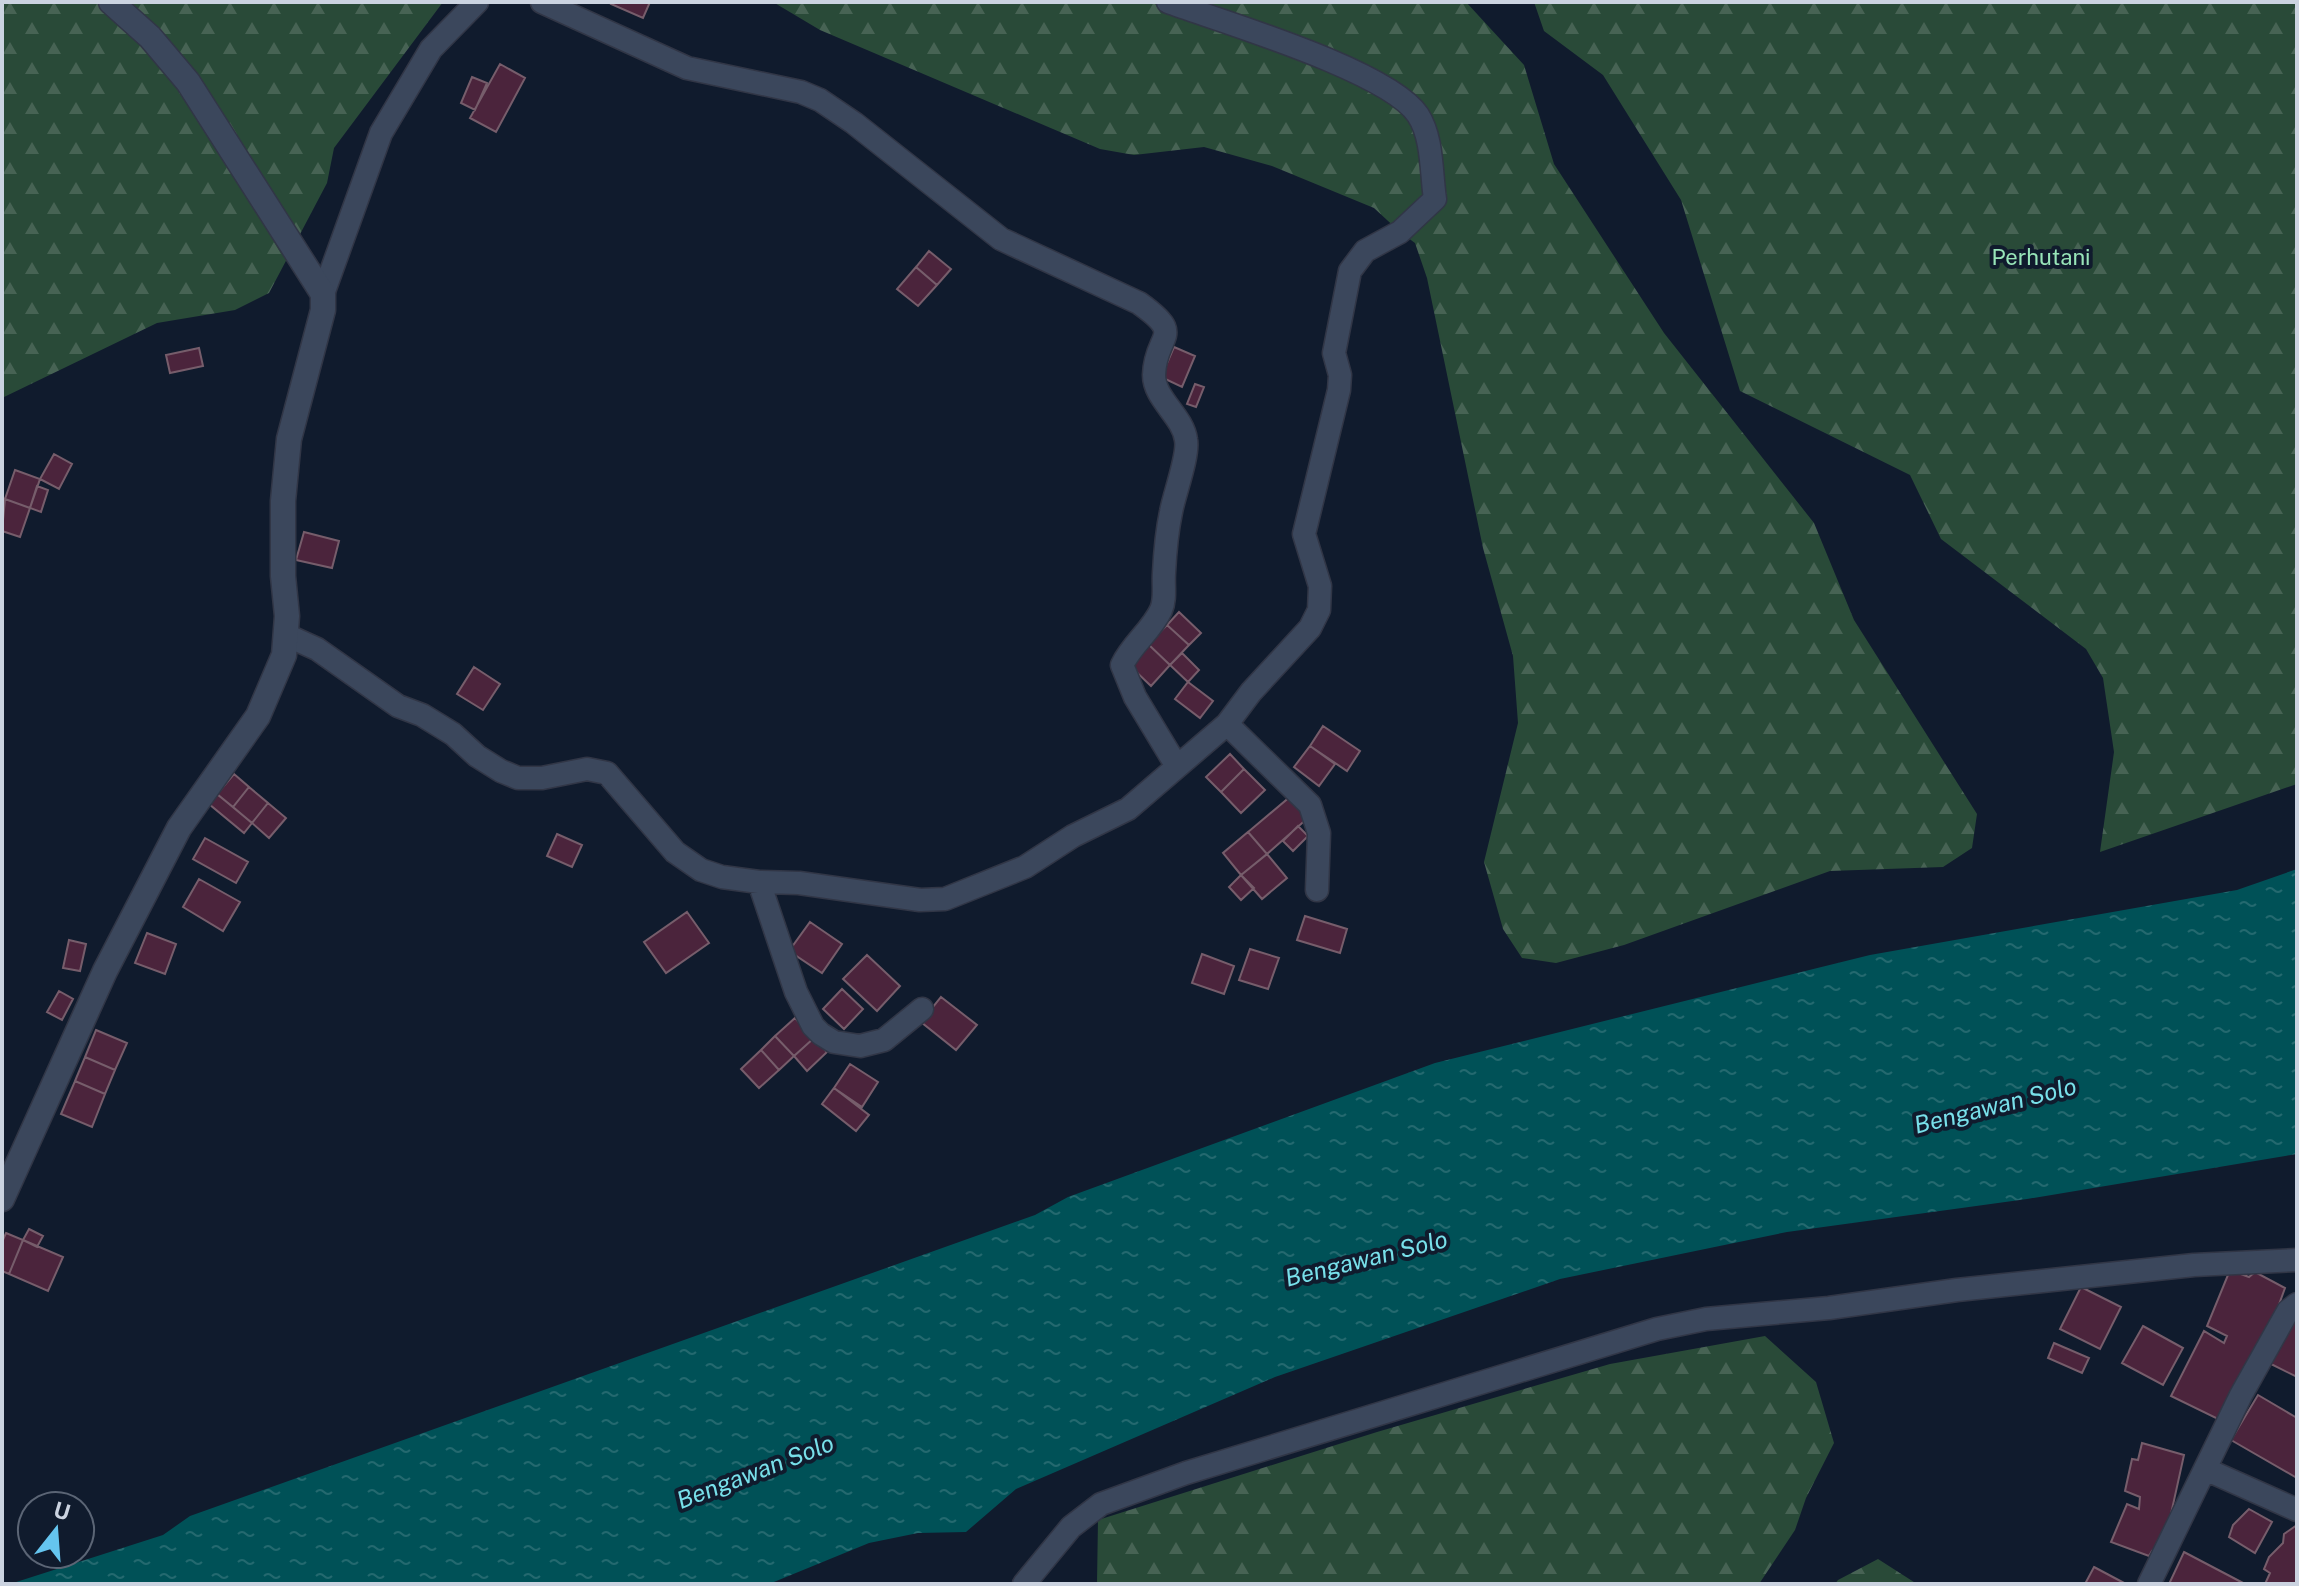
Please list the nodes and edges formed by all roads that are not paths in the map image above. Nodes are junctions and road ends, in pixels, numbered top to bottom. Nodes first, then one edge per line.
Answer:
1 (111, 2) edge
2 (477, 2) edge
3 (542, 2) edge
4 (1168, 2) edge
5 (323, 294) junction
6 (286, 635) junction
7 (1227, 724) junction
8 (1176, 765) junction
9 (759, 882) junction
10 (1317, 890) dead end
11 (922, 1009) dead end
12 (2, 1199) edge
13 (2297, 1260) edge
14 (2297, 1304) edge
15 (2205, 1469) junction
16 (2297, 1510) edge
17 (1024, 1584) edge
18 (2149, 1584) edge

1 - 5 street
2 - 5 street
3 - 8 street
4 - 7 street
5 - 6 street
6 - 9 street
6 - 12 street
7 - 8 street
7 - 10 street
8 - 9 street
9 - 11 street
13 - 17 street
14 - 15 street
15 - 16 street
15 - 18 street

